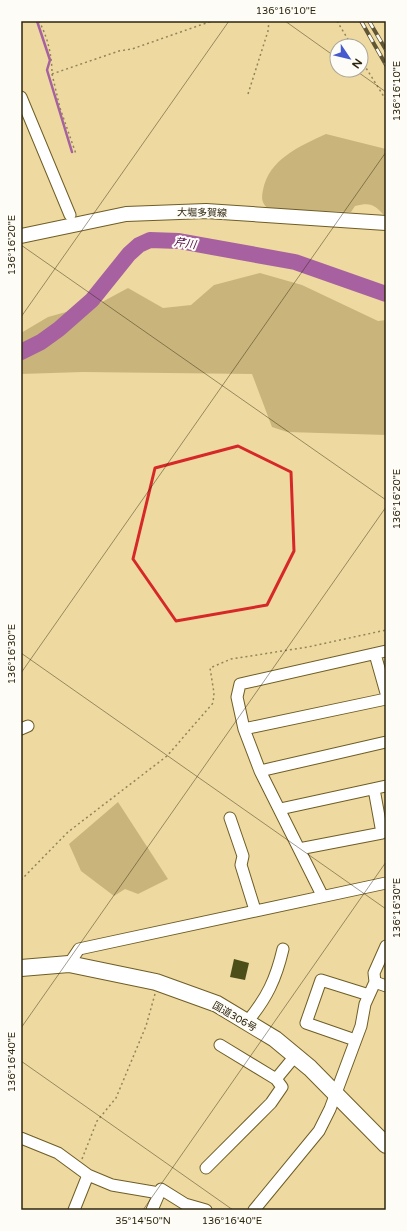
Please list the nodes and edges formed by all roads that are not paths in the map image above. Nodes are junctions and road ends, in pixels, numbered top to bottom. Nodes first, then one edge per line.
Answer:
1 (21, 97) edge
2 (70, 215) dead end
3 (386, 223) edge
4 (21, 236) edge
5 (381, 653) edge
6 (386, 693) edge
7 (386, 699) edge
8 (244, 729) junction
9 (386, 742) edge
10 (260, 771) junction
11 (386, 786) edge
12 (374, 789) junction
13 (280, 809) junction
14 (230, 818) dead end
15 (299, 849) junction
16 (386, 883) edge
17 (322, 896) junction
18 (255, 910) junction
19 (386, 946) edge
20 (282, 949) dead end
21 (69, 964) junction
22 (21, 968) edge
23 (375, 982) junction
24 (386, 986) edge
25 (369, 995) junction
26 (247, 1022) junction
27 (355, 1040) junction
28 (220, 1045) dead end
29 (295, 1056) junction
30 (276, 1079) junction
31 (335, 1094) junction
32 (21, 1138) edge
33 (386, 1145) edge
34 (206, 1168) dead end
35 (88, 1175) junction
36 (159, 1193) junction
37 (74, 1210) edge
38 (152, 1210) edge
39 (206, 1210) edge
40 (254, 1210) edge

1 - 2 street
3 - 4 main road, 大堀多賀線
5 - 6 street
5 - 8 street
7 - 8 street
8 - 10 street
9 - 10 street
10 - 13 street
11 - 12 street
12 - 13 street
12 - 15 street
13 - 15 street
14 - 18 street
15 - 17 street
16 - 17 street
17 - 18 street
18 - 21 street
19 - 23 street
20 - 26 street
21 - 22 highway, 国道306号
21 - 26 highway, 国道306号
23 - 24 street
23 - 25 street
25 - 27 street
25 - 27 street
26 - 29 highway, 国道306号
27 - 31 street
28 - 30 street
29 - 30 street
29 - 31 highway, 国道306号
30 - 34 street
31 - 33 highway, 国道306号
31 - 40 street
32 - 35 street
35 - 36 street
35 - 37 street
36 - 38 street
36 - 39 street

